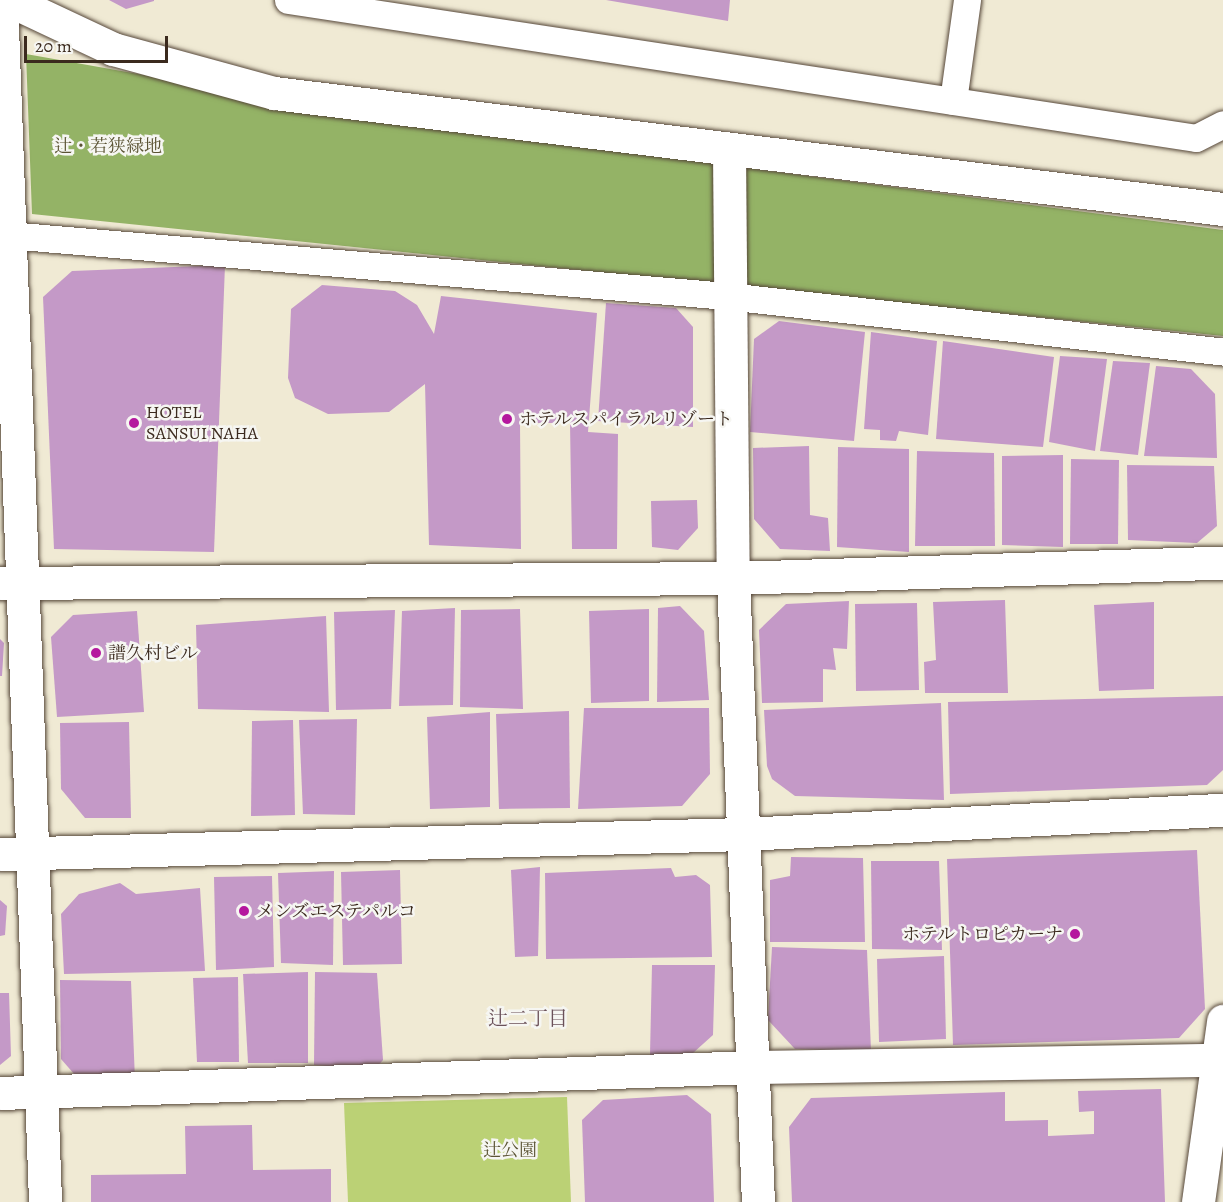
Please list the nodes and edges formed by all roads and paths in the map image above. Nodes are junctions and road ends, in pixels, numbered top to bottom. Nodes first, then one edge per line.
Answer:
1 (2, 0) edge
2 (9, 0) edge
3 (288, 0) edge
4 (967, 0) edge
5 (953, 101) junction
6 (1223, 124) edge
7 (729, 151) junction
8 (1223, 209) edge
9 (8, 235) junction
10 (727, 296) junction
11 (1223, 352) edge
12 (1223, 563) edge
13 (733, 578) junction
14 (10, 583) edge
15 (1223, 810) edge
16 (744, 834) junction
17 (36, 853) junction
18 (0, 854) edge
19 (1223, 1021) edge
20 (1218, 1060) junction
21 (757, 1067) junction
22 (40, 1091) junction
23 (0, 1093) edge
24 (45, 1202) edge
25 (758, 1202) edge
26 (1198, 1202) edge

1 - 9 street
2 - 7 street
3 - 5 lane
4 - 5 lane
5 - 6 lane
7 - 8 street
7 - 10 street
9 - 10 lane
9 - 14 street
10 - 11 lane
10 - 13 street
12 - 13 street
13 - 14 street
13 - 16 street
14 - 17 street
15 - 16 street
16 - 17 street
16 - 21 street
17 - 18 street
17 - 22 street
19 - 20 street
20 - 21 street
20 - 26 street
21 - 22 street
21 - 25 street
22 - 23 street
22 - 24 street

